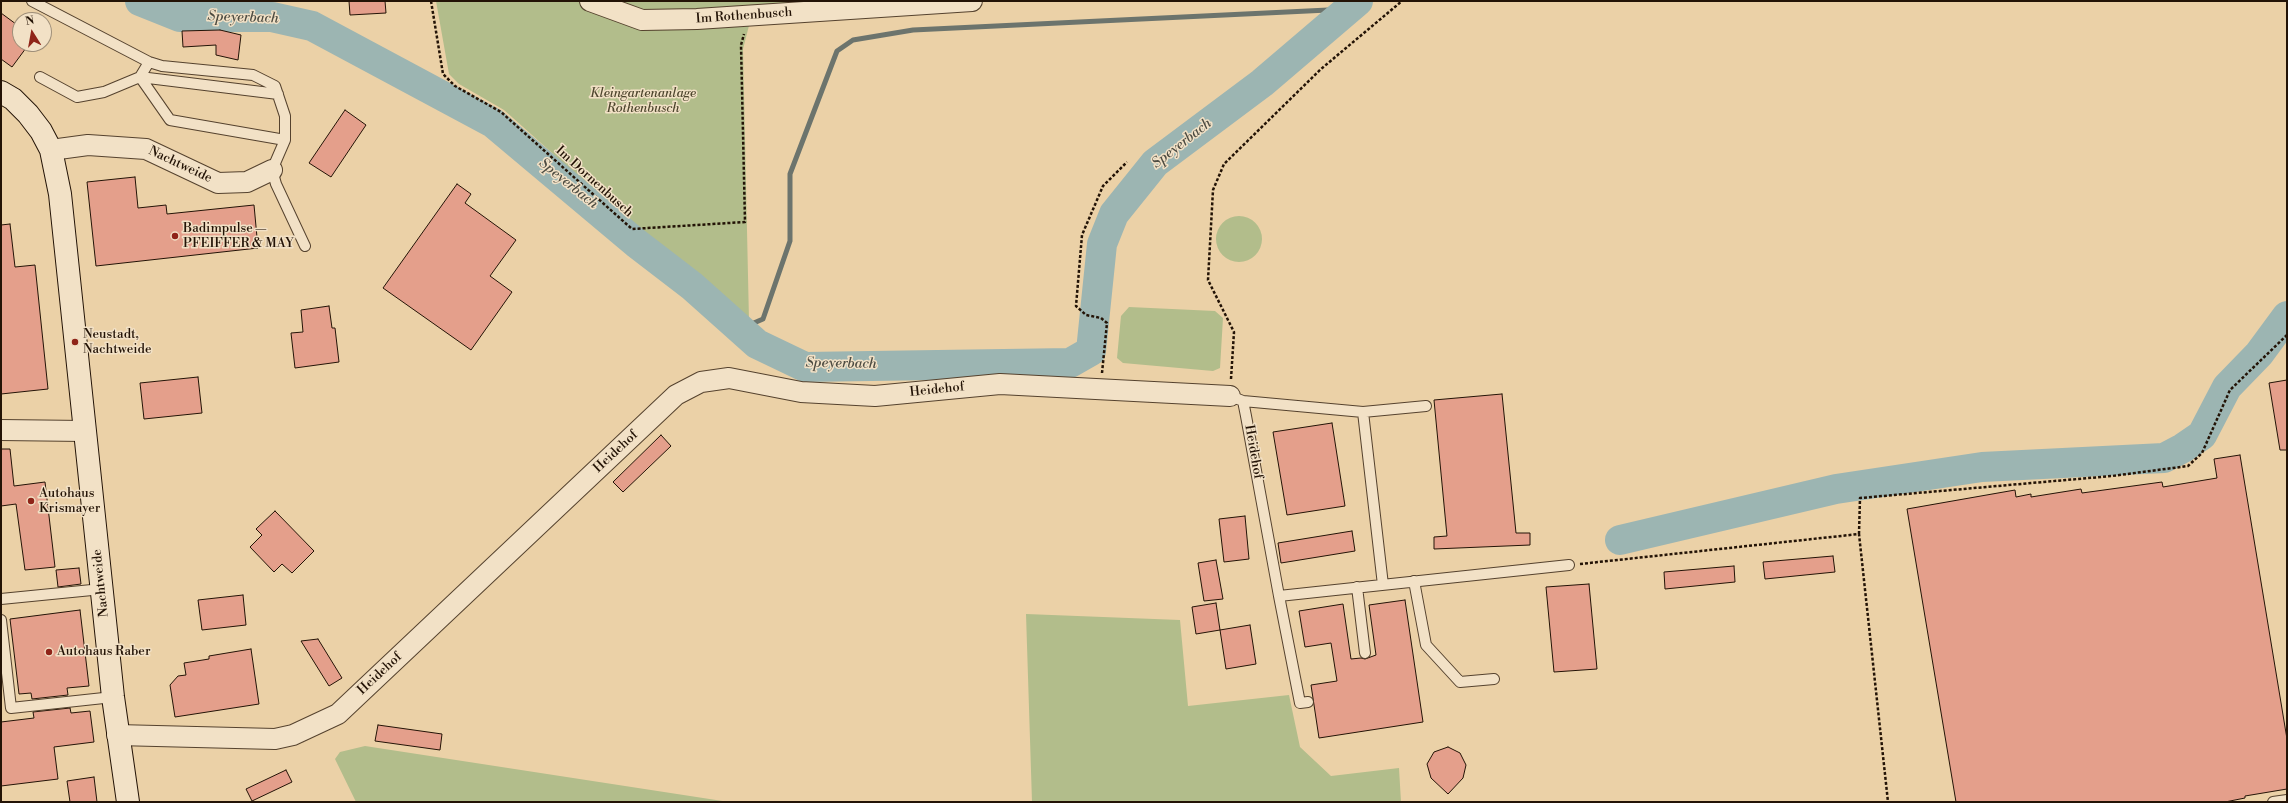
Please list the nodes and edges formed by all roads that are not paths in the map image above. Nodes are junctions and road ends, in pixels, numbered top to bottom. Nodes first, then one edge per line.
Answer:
1 (32, 1) edge
2 (590, 1) edge
3 (972, 1) edge
4 (149, 62) junction
5 (40, 76) dead end
6 (140, 77) junction
7 (278, 94) junction
8 (5, 100) edge
9 (285, 140) junction
10 (51, 150) junction
11 (272, 170) junction
12 (305, 246) dead end
13 (1236, 398) junction
14 (1426, 406) dead end
15 (1363, 412) junction
16 (1, 430) edge
17 (84, 431) junction
18 (1570, 565) road end
19 (1414, 581) junction
20 (1383, 584) junction
21 (1357, 587) junction
22 (102, 588) junction
23 (1279, 596) junction
24 (1, 599) edge
25 (1, 620) edge
26 (1365, 653) dead end
27 (1494, 679) dead end
28 (113, 697) junction
29 (1308, 702) dead end
30 (117, 735) junction
31 (2287, 800) edge
32 (128, 802) edge
33 (2273, 802) edge

1 - 4 lane
2 - 3 street, Im Rothenbusch
4 - 6 lane
4 - 7 lane
5 - 6 lane
6 - 7 lane
6 - 9 lane
7 - 9 lane
8 - 10 street, Nachtweide
9 - 11 lane
10 - 11 street, Nachtweide
10 - 17 street, Nachtweide
11 - 12 lane
13 - 15 lane
13 - 23 lane, Heidehof
13 - 30 street, Heidehof
14 - 15 lane
15 - 20 lane
16 - 17 street
17 - 22 street, Nachtweide
18 - 19 lane
19 - 20 lane
19 - 27 lane
20 - 21 lane
21 - 23 lane
21 - 26 lane
22 - 24 lane
22 - 28 street, Nachtweide
23 - 29 lane, Heidehof
25 - 28 lane
28 - 30 street, Nachtweide
30 - 32 street, Nachtweide
31 - 33 lane

